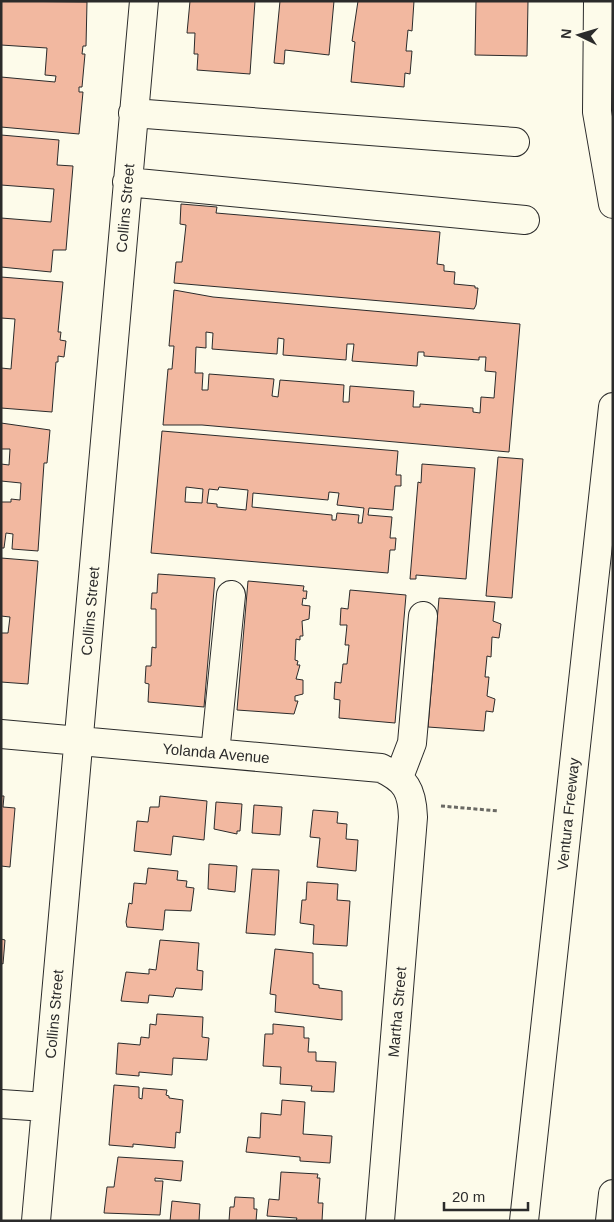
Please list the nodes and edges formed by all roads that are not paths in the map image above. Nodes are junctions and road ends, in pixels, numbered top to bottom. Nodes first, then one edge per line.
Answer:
1 (144, 1) edge
2 (598, 1) edge
3 (134, 113) junction
4 (515, 142) dead end
5 (128, 182) junction
6 (613, 204) edge
7 (525, 220) dead end
8 (613, 407) edge
9 (231, 595) dead end
10 (423, 616) dead end
11 (1, 734) edge
12 (78, 741) junction
13 (215, 753) junction
14 (399, 777) junction
15 (1, 1104) edge
16 (46, 1107) junction
17 (613, 1194) edge
18 (36, 1221) edge
19 (380, 1221) edge
20 (524, 1221) edge
21 (610, 1221) edge

1 - 3 main road, Collins Street
2 - 6 main road
3 - 4 main road
3 - 5 main road, Collins Street
5 - 7 main road
5 - 12 main road, Collins Street
8 - 20 main road, Ventura Freeway
9 - 13 main road
10 - 14 main road
11 - 12 main road, Yolanda Avenue
12 - 13 main road, Yolanda Avenue
12 - 16 main road, Collins Street
13 - 14 main road, Yolanda Avenue
14 - 19 main road, Martha Street
15 - 16 main road
16 - 18 main road, Collins Street
17 - 21 main road

